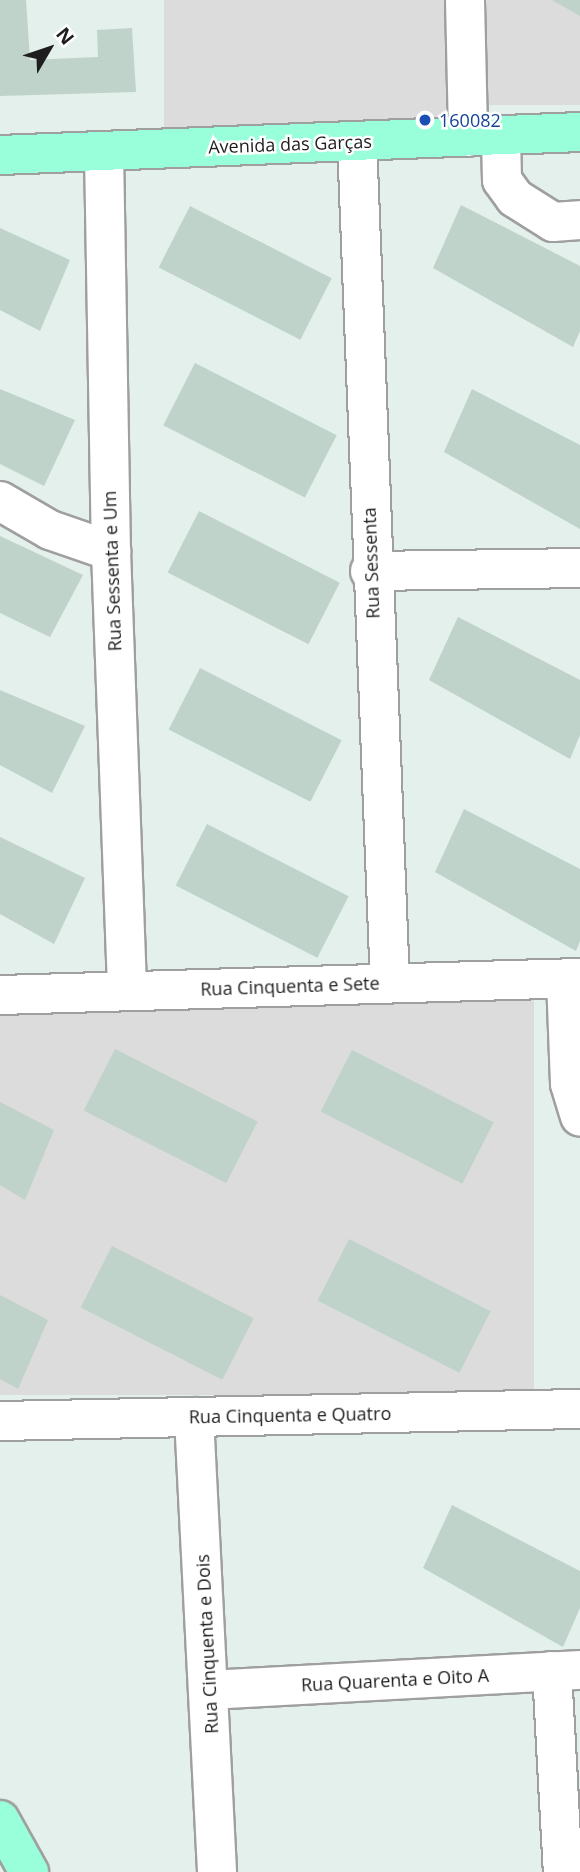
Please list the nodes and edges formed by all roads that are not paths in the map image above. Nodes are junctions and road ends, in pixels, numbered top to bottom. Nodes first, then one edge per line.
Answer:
1 (465, 0) edge
2 (580, 132) edge
3 (485, 136) junction
4 (357, 141) junction
5 (104, 152) junction
6 (0, 155) edge
7 (580, 220) edge
8 (0, 501) edge
9 (111, 551) junction
10 (580, 568) edge
11 (370, 570) junction
12 (573, 979) edge
13 (390, 984) junction
14 (127, 991) junction
15 (0, 995) edge
16 (580, 1117) edge
17 (580, 1409) edge
18 (194, 1417) junction
19 (0, 1421) edge
20 (566, 1670) edge
21 (209, 1690) junction
22 (0, 1820) edge
23 (29, 1872) edge
24 (217, 1872) edge
25 (563, 1872) edge

1 - 3 street
2 - 3 main road, Avenida das Garças
3 - 4 main road, Avenida das Garças
3 - 7 street
4 - 5 main road, Avenida das Garças
4 - 11 street, Rua Sessenta
5 - 6 main road, Avenida das Garças
5 - 9 street, Rua Sessenta e Um
8 - 9 street
9 - 14 street, Rua Sessenta e Um
10 - 11 street
11 - 13 street, Rua Sessenta
12 - 13 street, Rua Cinquenta e Sete
12 - 16 street
13 - 14 street, Rua Cinquenta e Sete
14 - 15 street, Rua Cinquenta e Sete
17 - 18 street, Rua Cinquenta e Quatro
18 - 19 street, Rua Cinquenta e Quatro
18 - 21 street, Rua Cinquenta e Dois
20 - 21 street, Rua Quarenta e Oito A
20 - 25 street
21 - 24 street, Rua Cinquenta e Dois
22 - 23 main road

